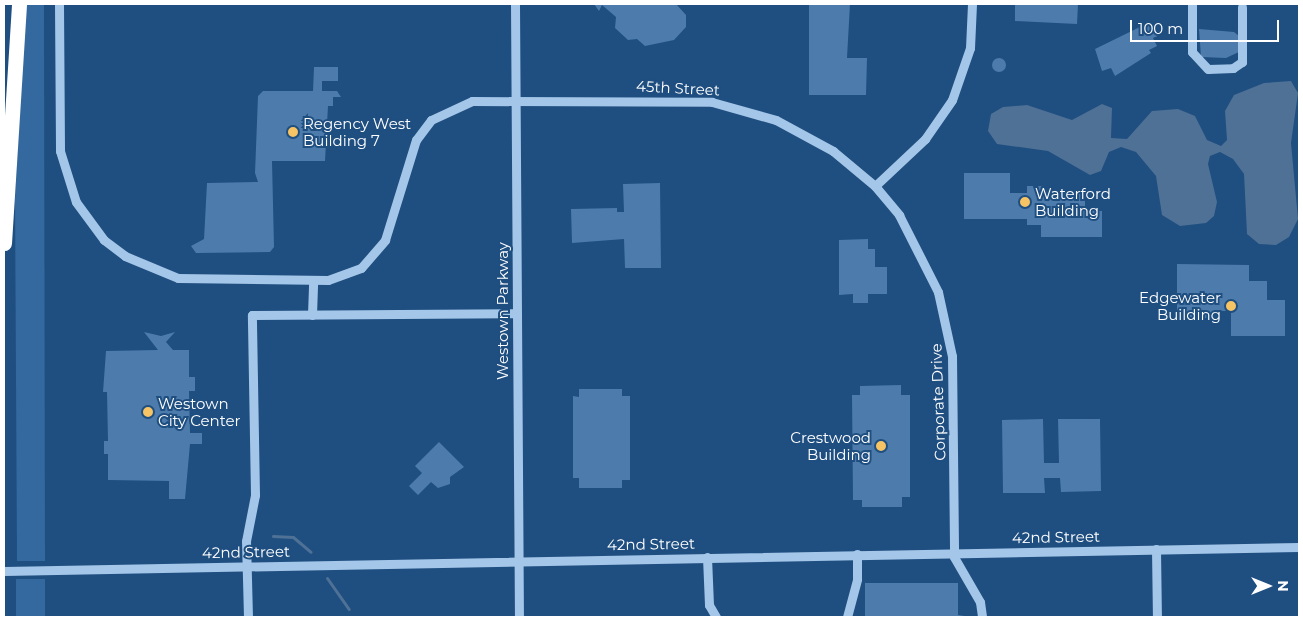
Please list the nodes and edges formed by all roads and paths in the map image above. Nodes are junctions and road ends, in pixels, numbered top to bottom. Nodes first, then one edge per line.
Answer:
1 (19, 4) edge
2 (59, 4) edge
3 (515, 4) edge
4 (972, 4) edge
5 (1192, 4) edge
6 (1242, 7) dead end
7 (516, 101) junction
8 (875, 186) junction
9 (4, 243) edge
10 (312, 280) junction
11 (517, 313) junction
12 (312, 314) junction
13 (1299, 547) edge
14 (1156, 549) junction
15 (954, 553) junction
16 (857, 554) junction
17 (707, 557) junction
18 (518, 560) junction
19 (247, 565) junction
20 (4, 571) edge
21 (248, 617) edge
22 (519, 617) edge
23 (716, 617) edge
24 (847, 617) edge
25 (982, 617) edge
26 (1157, 617) edge

1 - 9 highway
2 - 10 street, 45th Street
3 - 7 street, Westown Parkway
4 - 8 street
5 - 6 street
7 - 8 street, 45th Street
7 - 10 street, 45th Street
7 - 11 street, Westown Parkway
8 - 15 street, Corporate Drive
10 - 12 street
11 - 12 street
11 - 18 street, Westown Parkway
12 - 19 street
13 - 14 street, 42nd Street
14 - 15 street, 42nd Street
14 - 26 street
15 - 16 street, 42nd Street
15 - 25 street
16 - 17 street, 42nd Street
16 - 24 street
17 - 18 street, 42nd Street
17 - 23 street
18 - 19 street, 42nd Street
18 - 22 street, Westown Parkway
19 - 20 street, 42nd Street
19 - 21 street

